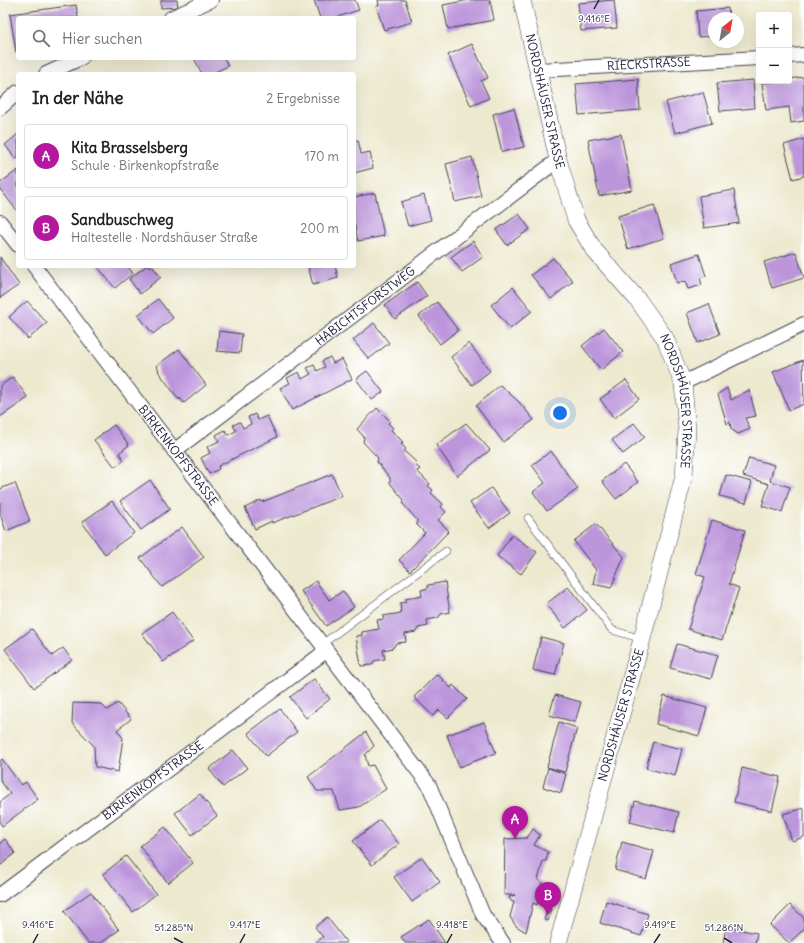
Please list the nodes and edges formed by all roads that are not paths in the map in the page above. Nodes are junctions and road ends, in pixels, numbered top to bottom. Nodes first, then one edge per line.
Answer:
1 (211, 0) edge
2 (522, 0) edge
3 (175, 16) edge
4 (804, 55) edge
5 (792, 56) edge
6 (756, 58) edge
7 (78, 60) edge
8 (539, 70) junction
9 (50, 72) edge
10 (16, 94) edge
11 (0, 108) edge
12 (558, 160) junction
13 (0, 222) edge
14 (16, 242) edge
15 (36, 268) edge
16 (804, 324) edge
17 (683, 383) junction
18 (174, 451) junction
19 (528, 518) dead end
20 (446, 551) dead end
21 (642, 639) junction
22 (324, 648) junction
23 (0, 895) edge
24 (503, 943) edge
25 (558, 943) edge

1 - 3 street
2 - 8 street, NORDSHÄUSER STRASSE
4 - 5 street
6 - 8 street, RIECKSTRASSE
7 - 9 street
8 - 12 street, NORDSHÄUSER STRASSE
10 - 11 street
12 - 17 street, NORDSHÄUSER STRASSE
12 - 18 street, HABICHTSFORSTWEG
13 - 14 street
15 - 18 street, BIRKENKOPFSTRASSE
16 - 17 street
17 - 21 street, NORDSHÄUSER STRASSE
18 - 22 street, BIRKENKOPFSTRASSE
19 - 21 lane
20 - 22 lane, BIRKENKOPFSTRASSE
21 - 25 street, NORDSHÄUSER STRASSE
22 - 23 street, BIRKENKOPFSTRASSE
22 - 24 street, BIRKENKOPFSTRASSE

